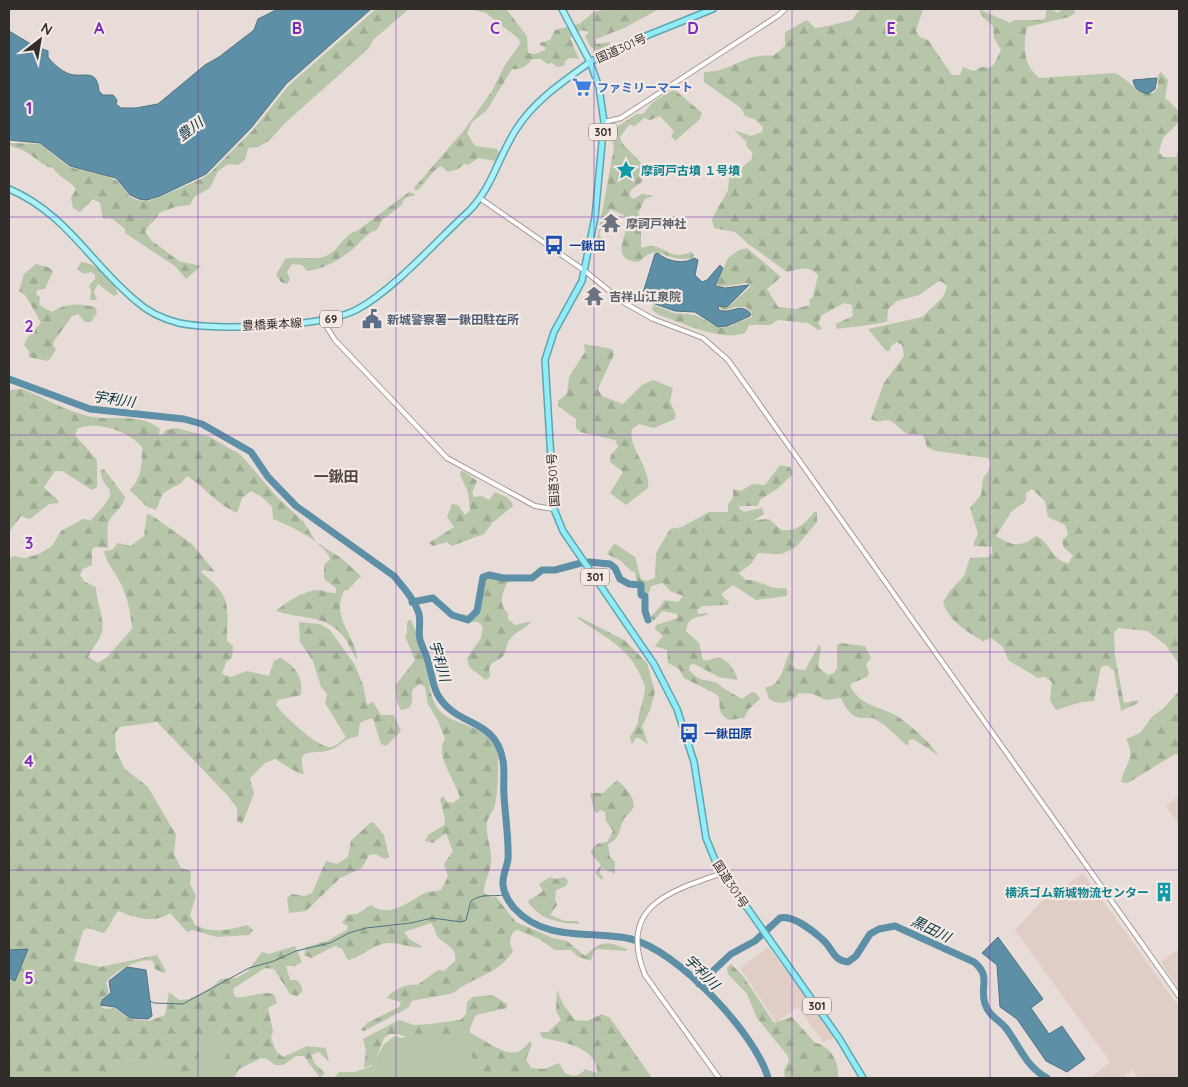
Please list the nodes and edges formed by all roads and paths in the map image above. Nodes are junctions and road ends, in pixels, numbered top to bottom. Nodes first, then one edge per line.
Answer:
1 (562, 9) edge
2 (712, 9) edge
3 (784, 9) edge
4 (590, 62) junction
5 (604, 122) junction
6 (9, 189) edge
7 (481, 198) junction
8 (585, 271) junction
9 (322, 321) junction
10 (554, 509) junction
11 (723, 873) junction
12 (1179, 996) edge
13 (719, 1078) edge
14 (863, 1078) edge

1 - 4 main road
2 - 4 highway, 国道301号
3 - 5 street
4 - 5 highway, 国道301号 / 301
4 - 7 main road, 豊橋乗本線 / 69
5 - 8 highway, 国道301号 / 301
6 - 9 main road, 豊橋乗本線 / 69
7 - 8 street
7 - 9 main road, 豊橋乗本線 / 69
8 - 10 highway, 国道301号 / 301
8 - 12 street
9 - 10 street
10 - 11 highway, 国道301号 / 301
11 - 13 street
11 - 14 highway, 国道301号 / 301

